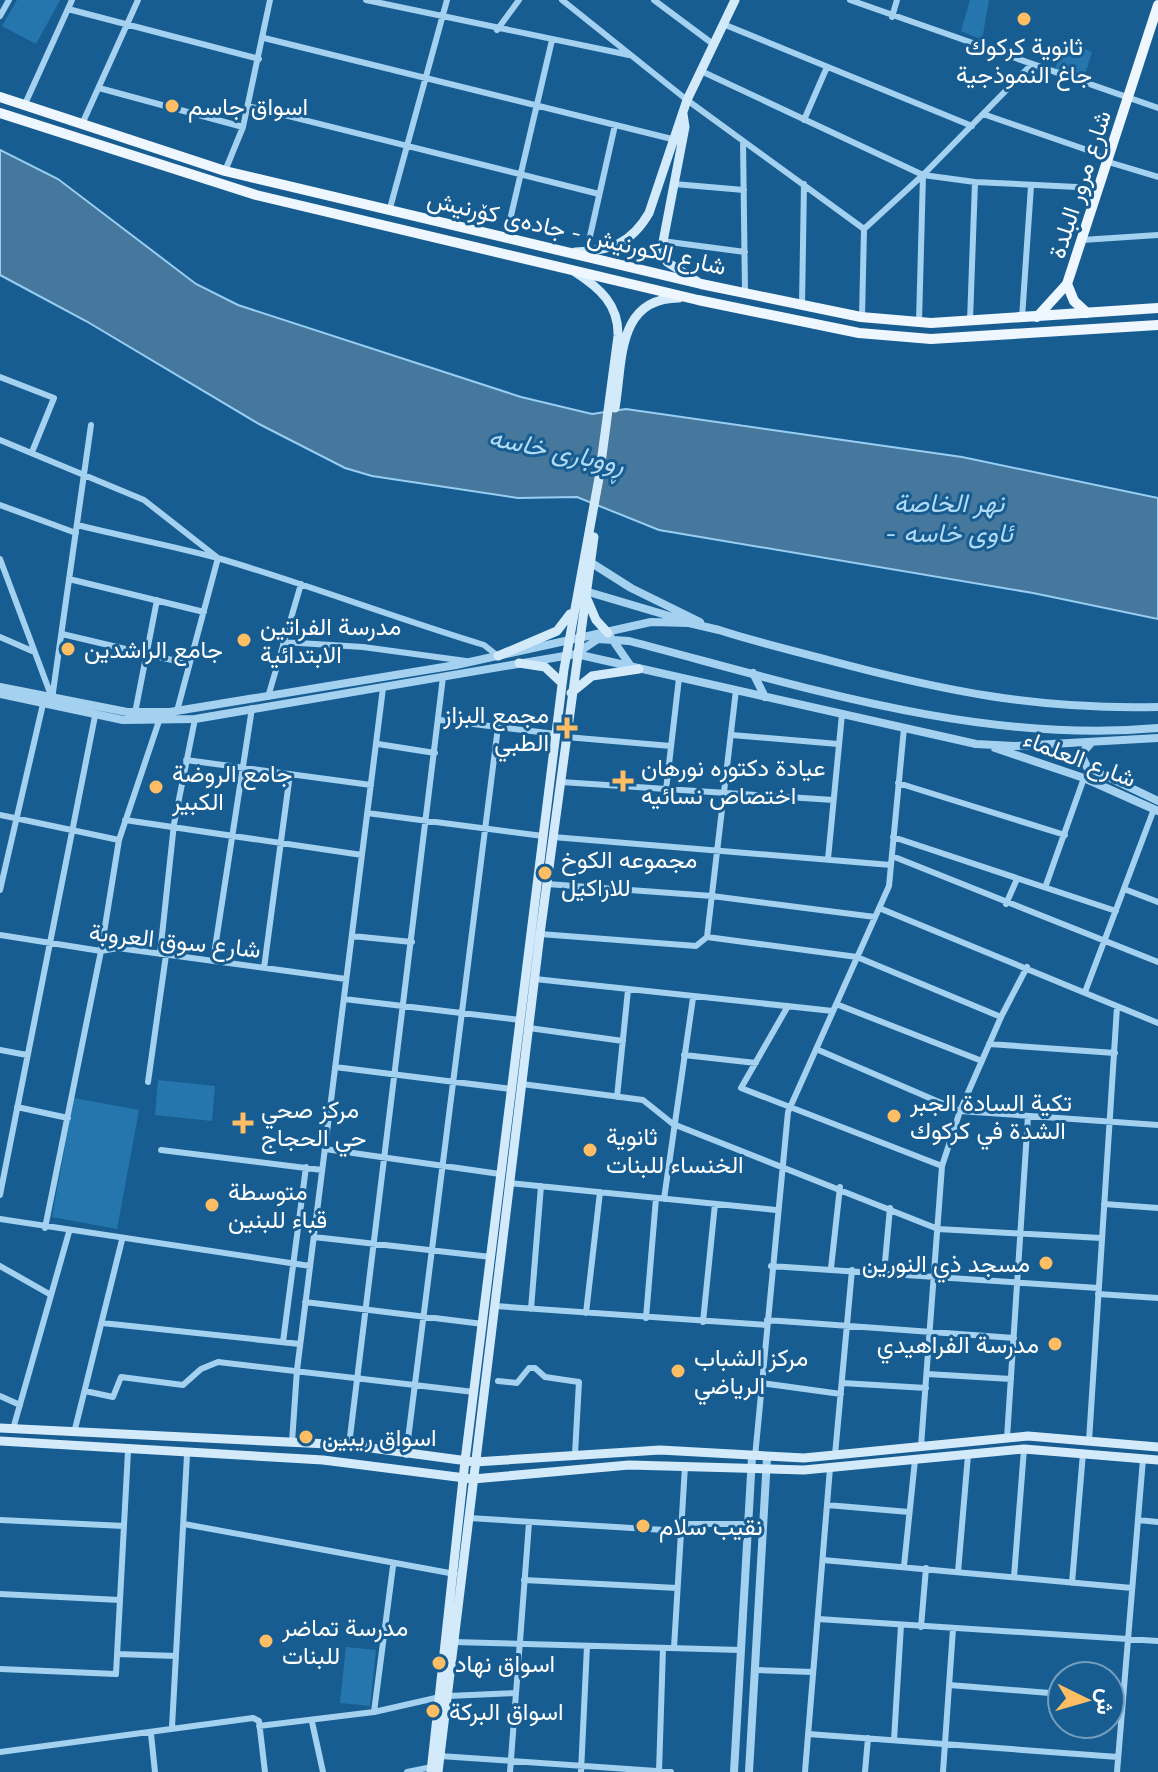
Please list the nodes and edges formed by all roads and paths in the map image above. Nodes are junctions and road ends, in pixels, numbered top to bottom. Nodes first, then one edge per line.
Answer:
1 (9, 0) edge
2 (72, 0) edge
3 (138, 0) edge
4 (270, 0) edge
5 (366, 0) edge
6 (447, 0) edge
7 (519, 0) edge
8 (562, 0) edge
9 (654, 0) edge
10 (735, 0) edge
11 (850, 0) edge
12 (897, 0) edge
13 (1158, 2) edge
14 (68, 9) junction
15 (0, 16) edge
16 (892, 17) junction
17 (439, 18) junction
18 (128, 24) junction
19 (723, 24) junction
20 (497, 30) junction
21 (264, 38) junction
22 (552, 40) junction
23 (713, 44) junction
24 (630, 55) junction
25 (259, 59) junction
26 (1030, 66) junction
27 (827, 67) junction
28 (701, 71) junction
29 (425, 77) junction
30 (99, 88) junction
31 (0, 97) edge
32 (1128, 100) junction
33 (25, 104) junction
34 (685, 105) junction
35 (248, 106) junction
36 (538, 106) junction
37 (1158, 108) edge
38 (0, 113) edge
39 (983, 114) junction
40 (804, 120) junction
41 (83, 122) junction
42 (615, 125) junction
43 (972, 126) junction
44 (243, 127) junction
45 (672, 139) junction
46 (743, 141) junction
47 (408, 146) junction
48 (1105, 161) junction
49 (225, 171) junction
50 (521, 175) junction
51 (923, 175) junction
52 (1158, 177) edge
53 (975, 182) junction
54 (674, 184) junction
55 (804, 184) junction
56 (295, 186) junction
57 (1031, 186) junction
58 (1097, 188) junction
59 (744, 190) junction
60 (326, 193) junction
61 (599, 194) junction
62 (291, 204) junction
63 (390, 208) junction
64 (322, 211) junction
65 (864, 229) junction
66 (1158, 235) edge
67 (506, 237) junction
68 (662, 241) junction
69 (1081, 241) junction
70 (745, 252) junction
71 (586, 254) junction
72 (569, 268) junction
73 (701, 284) junction
74 (1067, 284) junction
75 (745, 292) junction
76 (691, 299) junction
77 (802, 306) junction
78 (1158, 308) edge
79 (1087, 313) junction
80 (862, 317) junction
81 (1036, 318) junction
82 (1022, 319) junction
83 (970, 321) junction
84 (919, 322) junction
85 (1158, 325) edge
86 (0, 377) edge
87 (615, 394) junction
88 (91, 425) dead end
89 (0, 440) edge
90 (32, 452) junction
91 (84, 473) junction
92 (0, 505) edge
93 (595, 516) junction
94 (76, 529) junction
95 (218, 558) junction
96 (0, 559) edge
97 (590, 562) junction
98 (3, 573) edge
99 (69, 579) junction
100 (301, 584) junction
101 (585, 591) junction
102 (157, 600) junction
103 (575, 604) junction
104 (204, 612) junction
105 (719, 630) junction
106 (62, 634) junction
107 (610, 634) junction
108 (0, 637) edge
109 (283, 642) junction
110 (573, 642) junction
111 (32, 651) junction
112 (571, 654) junction
113 (145, 655) junction
114 (498, 656) junction
115 (473, 662) junction
116 (519, 663) junction
117 (189, 664) junction
118 (636, 668) junction
119 (753, 673) junction
120 (443, 677) junction
121 (679, 678) junction
122 (562, 683) junction
123 (0, 687) edge
124 (383, 688) junction
125 (736, 690) junction
126 (571, 693) junction
127 (0, 694) edge
128 (268, 697) junction
129 (765, 697) junction
130 (52, 699) junction
131 (43, 704) junction
132 (1158, 707) edge
133 (252, 708) junction
134 (177, 711) junction
135 (135, 713) junction
136 (842, 714) junction
137 (95, 716) junction
138 (195, 719) junction
139 (440, 720) junction
140 (159, 721) junction
141 (498, 727) junction
142 (904, 728) junction
143 (1158, 728) edge
144 (1137, 730) junction
145 (561, 735) junction
146 (732, 735) junction
147 (1158, 738) edge
148 (1138, 740) junction
149 (1091, 743) junction
150 (378, 744) junction
151 (838, 744) junction
152 (987, 745) junction
153 (671, 746) junction
154 (435, 753) junction
155 (186, 760) junction
156 (240, 767) junction
157 (290, 774) junction
158 (1084, 778) junction
159 (561, 782) junction
160 (898, 783) junction
161 (371, 785) junction
162 (666, 790) junction
163 (725, 794) junction
164 (833, 800) junction
165 (1157, 807) edge
166 (367, 813) junction
167 (0, 815) edge
168 (14, 818) junction
169 (125, 820) junction
170 (427, 821) junction
171 (174, 824) junction
172 (70, 830) junction
173 (487, 831) junction
174 (231, 833) junction
175 (1065, 835) junction
176 (548, 836) junction
177 (893, 837) junction
178 (119, 840) junction
179 (281, 842) junction
180 (719, 849) junction
181 (362, 855) junction
182 (828, 859) junction
183 (891, 860) junction
184 (1017, 879) junction
185 (547, 884) junction
186 (1046, 885) junction
187 (1124, 889) junction
188 (0, 890) edge
189 (712, 896) junction
190 (1158, 902) edge
191 (1006, 904) junction
192 (879, 908) junction
193 (1116, 911) junction
194 (875, 917) junction
195 (540, 934) junction
196 (0, 935) edge
197 (352, 936) junction
198 (707, 937) junction
199 (1105, 941) junction
200 (412, 942) junction
201 (49, 943) junction
202 (101, 951) junction
203 (163, 954) junction
204 (857, 957) junction
205 (213, 961) junction
206 (1158, 962) edge
207 (1027, 967) junction
208 (264, 968) junction
209 (346, 979) junction
210 (535, 979) junction
211 (628, 990) junction
212 (1085, 992) junction
213 (693, 998) junction
214 (344, 999) junction
215 (404, 1006) junction
216 (788, 1006) junction
217 (1117, 1007) junction
218 (835, 1008) junction
219 (461, 1013) junction
220 (1001, 1017) junction
221 (520, 1020) junction
222 (1158, 1023) edge
223 (529, 1028) junction
224 (623, 1041) junction
225 (989, 1044) junction
226 (816, 1049) junction
227 (0, 1050) edge
228 (1115, 1053) junction
229 (27, 1055) junction
230 (684, 1055) junction
231 (982, 1061) junction
232 (756, 1063) junction
233 (335, 1067) junction
234 (395, 1073) junction
235 (451, 1080) junction
236 (148, 1082) dead end
237 (522, 1084) junction
238 (511, 1089) junction
239 (617, 1097) junction
240 (17, 1107) junction
241 (790, 1108) junction
242 (960, 1111) junction
243 (1028, 1116) junction
244 (68, 1118) junction
245 (1111, 1121) junction
246 (673, 1124) junction
247 (1158, 1125) edge
248 (325, 1149) junction
249 (161, 1150) dead end
250 (386, 1158) junction
251 (780, 1164) junction
252 (942, 1166) junction
253 (306, 1167) junction
254 (442, 1167) junction
255 (322, 1170) junction
256 (500, 1174) junction
257 (509, 1183) junction
258 (541, 1186) junction
259 (840, 1187) junction
260 (600, 1192) junction
261 (0, 1195) edge
262 (660, 1198) junction
263 (715, 1204) junction
264 (1104, 1204) junction
265 (890, 1208) junction
266 (1158, 1208) edge
267 (776, 1210) junction
268 (0, 1219) edge
269 (45, 1228) junction
270 (938, 1229) junction
271 (69, 1232) junction
272 (1020, 1234) junction
273 (314, 1237) junction
274 (1101, 1238) junction
275 (122, 1240) junction
276 (376, 1243) junction
277 (431, 1250) junction
278 (491, 1257) junction
279 (293, 1263) junction
280 (0, 1266) edge
281 (310, 1266) junction
282 (771, 1266) junction
283 (831, 1268) junction
284 (852, 1270) junction
285 (884, 1273) junction
286 (934, 1278) junction
287 (1017, 1283) junction
288 (1098, 1291) junction
289 (51, 1295) junction
290 (1158, 1298) edge
291 (305, 1302) junction
292 (495, 1306) junction
293 (531, 1309) junction
294 (366, 1310) junction
295 (586, 1313) junction
296 (423, 1318) junction
297 (646, 1318) junction
298 (703, 1322) junction
299 (102, 1323) junction
300 (766, 1323) junction
301 (483, 1324) junction
302 (847, 1327) junction
303 (930, 1332) junction
304 (1014, 1338) junction
305 (283, 1342) junction
306 (300, 1344) junction
307 (297, 1370) junction
308 (927, 1374) junction
309 (358, 1377) junction
310 (1011, 1379) junction
311 (498, 1381) dead end
312 (761, 1383) junction
313 (842, 1383) junction
314 (415, 1384) junction
315 (926, 1388) junction
316 (85, 1391) junction
317 (474, 1392) junction
318 (841, 1394) junction
319 (0, 1396) edge
320 (20, 1405) junction
321 (0, 1428) edge
322 (13, 1430) junction
323 (74, 1433) junction
324 (1007, 1438) junction
325 (0, 1441) edge
326 (1089, 1441) junction
327 (292, 1442) junction
328 (349, 1445) junction
329 (921, 1446) junction
330 (1158, 1447) edge
331 (1024, 1449) junction
332 (128, 1451) junction
333 (1083, 1453) junction
334 (575, 1454) junction
335 (187, 1455) junction
336 (406, 1455) junction
337 (835, 1455) junction
338 (968, 1455) junction
339 (753, 1457) junction
340 (767, 1458) junction
341 (1143, 1459) junction
342 (915, 1460) junction
343 (1158, 1460) edge
344 (470, 1462) junction
345 (685, 1466) junction
346 (830, 1468) junction
347 (751, 1471) junction
348 (766, 1471) junction
349 (468, 1478) junction
350 (827, 1505) junction
351 (909, 1512) junction
352 (469, 1518) junction
353 (0, 1520) edge
354 (1138, 1520) junction
355 (1158, 1522) edge
356 (529, 1523) junction
357 (184, 1524) junction
358 (748, 1524) junction
359 (124, 1526) junction
360 (681, 1528) junction
361 (823, 1560) junction
362 (393, 1566) junction
363 (904, 1566) junction
364 (926, 1568) junction
365 (958, 1572) junction
366 (455, 1574) junction
367 (1014, 1577) junction
368 (524, 1580) junction
369 (1072, 1583) junction
370 (677, 1588) junction
371 (1132, 1588) junction
372 (0, 1594) edge
373 (120, 1600) junction
374 (818, 1619) junction
375 (901, 1625) junction
376 (921, 1627) junction
377 (953, 1629) junction
378 (1128, 1639) junction
379 (1158, 1641) edge
380 (453, 1642) junction
381 (517, 1644) junction
382 (587, 1646) junction
383 (663, 1648) junction
384 (674, 1648) junction
385 (741, 1650) junction
386 (117, 1654) junction
387 (176, 1656) junction
388 (1126, 1663) edge
389 (0, 1669) edge
390 (755, 1670) junction
391 (813, 1672) junction
392 (949, 1685) junction
393 (514, 1693) junction
394 (1046, 1693) edge
395 (444, 1696) junction
396 (374, 1712) junction
397 (312, 1722) junction
398 (259, 1726) junction
399 (172, 1727) junction
400 (151, 1734) junction
401 (808, 1734) junction
402 (868, 1738) junction
403 (894, 1740) junction
404 (1119, 1740) edge
405 (945, 1744) junction
406 (0, 1752) edge
407 (440, 1756) junction
408 (1118, 1757) junction
409 (511, 1761) junction
410 (581, 1769) edge
411 (434, 1770) edge
412 (155, 1772) edge
413 (265, 1772) edge
414 (323, 1772) edge
415 (407, 1772) edge
416 (510, 1772) edge
417 (659, 1772) edge
418 (671, 1772) edge
419 (734, 1772) edge
420 (749, 1772) edge
421 (805, 1772) edge
422 (865, 1772) edge
423 (943, 1772) edge
424 (1117, 1772) edge

1 - 15 street
2 - 14 street
3 - 18 street
4 - 21 street
5 - 17 street
6 - 17 street
7 - 20 street
8 - 24 street
9 - 23 street
10 - 19 main road
11 - 16 street
12 - 16 street
13 - 32 main road, شارع مرور البلدة
14 - 18 street
14 - 33 street
16 - 26 street
17 - 20 street
17 - 29 street
18 - 25 street
18 - 30 street
19 - 23 main road
19 - 27 street
20 - 22 street
21 - 25 street
21 - 29 street
22 - 24 street
22 - 36 street
23 - 28 main road
24 - 34 street
25 - 35 street
26 - 32 street
26 - 39 street
27 - 40 street
27 - 43 street
28 - 34 main road
28 - 40 street
29 - 36 street
29 - 47 street
30 - 41 street
30 - 44 street
31 - 33 main road, شارع الكورنيش - جادەی کۆرنیش
32 - 37 street
32 - 48 main road, شارع مرور البلدة
33 - 41 main road, شارع الكورنيش - جادەی کۆرنیش
34 - 45 main road
34 - 46 street
34 - 54 main road
35 - 44 street
35 - 47 street
36 - 42 street
36 - 50 street
38 - 62 main road, شارع الكورنيش - جادەی کۆرنیش
39 - 43 street
39 - 48 street
40 - 51 street
41 - 49 main road, شارع الكورنيش - جادەی کۆرنیش
42 - 45 street
42 - 61 street
43 - 51 street
44 - 49 street
45 - 71 main road
46 - 55 street
46 - 59 street
47 - 50 street
47 - 63 street
48 - 52 street
48 - 58 main road, شارع مرور البلدة
49 - 56 main road, شارع الكورنيش - جادەی کۆرنیش
50 - 61 street
50 - 67 street
51 - 53 street
51 - 65 street
51 - 84 street
53 - 57 street
53 - 83 street
54 - 59 street
54 - 68 main road
55 - 65 street
55 - 77 street
56 - 60 main road, شارع الكورنيش - جادەی کۆرنیش
56 - 62 main road
57 - 58 street
57 - 82 street
58 - 69 main road, شارع مرور البلدة
59 - 70 street
60 - 63 main road, شارع الكورنيش - جادەی کۆرنیش
60 - 64 main road
61 - 71 street
62 - 64 main road, شارع الكورنيش - جادەی کۆرنیش
63 - 67 main road, شارع الكورنيش - جادەی کۆرنیش
64 - 72 main road, شارع الكورنيش - جادەی کۆرنیش
65 - 80 street
66 - 69 street
67 - 71 main road, شارع الكورنيش - جادەی کۆرنیش
68 - 70 street
68 - 73 main road
69 - 74 main road, شارع مرور البلدة
70 - 75 street
71 - 73 main road, شارع الكورنيش - جادەی کۆرنیش
72 - 76 main road, شارع الكورنيش - جادەی کۆرنیش
72 - 87 main road
73 - 75 main road, شارع الكورنيش - جادەی کۆرنیش
74 - 79 main road, شارع مرور البلدة
74 - 81 main road, شارع مرور البلدة
75 - 77 main road, شارع الكورنيش - جادەی کۆرنیش
76 - 85 main road, شارع الكورنيش - جادەی کۆرنیش
76 - 87 main road
77 - 80 main road, شارع الكورنيش - جادەی کۆرنیش
78 - 79 main road, شارع الكورنيش - جادەی کۆرنیش
79 - 81 main road, شارع الكورنيش - جادەی کۆرنیش
80 - 84 main road, شارع الكورنيش - جادەی کۆرنیش
81 - 82 main road, شارع الكورنيش - جادەی کۆرنیش
82 - 83 main road, شارع الكورنيش - جادەی کۆرنیش
83 - 84 main road, شارع الكورنيش - جادەی کۆرنیش
86 - 90 street
87 - 93 main road
88 - 91 street
89 - 90 street
90 - 91 street
91 - 94 street
91 - 95 street
92 - 94 street
93 - 97 main road
93 - 103 main road
94 - 95 street
94 - 99 street
95 - 100 street
95 - 104 street
96 - 98 street
97 - 101 main road
97 - 105 street
98 - 111 street
99 - 102 street
99 - 106 street
100 - 109 street
100 - 114 street
101 - 105 street
101 - 107 main road
101 - 110 main road
102 - 104 street
102 - 113 street
103 - 110 main road
103 - 114 main road
104 - 117 street
105 - 107 street
105 - 132 street
106 - 113 street
106 - 130 street
107 - 110 street
107 - 112 street
107 - 118 street
107 - 119 street
108 - 111 street
109 - 115 street
109 - 128 street
110 - 112 main road
110 - 114 street
111 - 130 street
112 - 116 street
112 - 118 street
112 - 122 main road
112 - 126 main road
113 - 117 street
113 - 135 street
114 - 115 street
115 - 128 street
116 - 120 street
116 - 122 main road
117 - 134 street
118 - 121 street
118 - 126 main road
119 - 129 street
119 - 144 street
120 - 124 street
120 - 139 street
121 - 125 street
121 - 153 street
122 - 145 main road
123 - 130 street
124 - 133 street
124 - 150 street
125 - 129 street
125 - 146 street
126 - 145 main road
127 - 131 street
128 - 134 street
129 - 136 street
130 - 135 street
131 - 137 street
131 - 168 street
133 - 138 street
133 - 156 street
134 - 135 street
136 - 142 street
136 - 151 street
137 - 140 street
137 - 172 street
138 - 140 street
138 - 155 street
139 - 141 street
139 - 154 street
140 - 169 street
141 - 145 street
141 - 173 street
142 - 152 street
142 - 160 street
143 - 144 street
144 - 148 street
145 - 153 street
145 - 159 main road
145 - 176 main road
146 - 151 street
146 - 163 street
147 - 148 street
148 - 149 street
149 - 152 street
149 - 165 street, شارع العلماء
150 - 154 street
150 - 161 street
151 - 164 street
152 - 158 street, شارع العلماء
153 - 162 street
154 - 170 street
155 - 156 street
155 - 171 street
156 - 157 street
156 - 174 street
157 - 161 street
157 - 179 street
158 - 165 street, شارع العلماء
158 - 175 street
159 - 162 street
159 - 176 main road
160 - 175 street
160 - 177 street
161 - 166 street
162 - 163 street
163 - 164 street
163 - 180 street
164 - 182 street
165 - 187 street
166 - 170 street
166 - 181 street
167 - 168 street
168 - 172 street
168 - 188 street
169 - 171 street
169 - 178 street
170 - 173 street
170 - 200 street
171 - 174 street
171 - 203 street
172 - 178 street
172 - 201 street
173 - 176 street
173 - 219 street
174 - 179 street
174 - 205 street
175 - 186 street
176 - 180 street
176 - 185 main road
176 - 221 main road
177 - 183 street
177 - 184 street
178 - 202 street
179 - 181 street
179 - 208 street
180 - 182 street
180 - 189 street
181 - 197 street
182 - 183 street
183 - 191 street
183 - 192 street
184 - 186 street
184 - 191 street
185 - 189 street
185 - 195 main road
186 - 193 street
187 - 190 street
187 - 193 street
189 - 194 street
189 - 198 street
191 - 199 street
192 - 194 street
192 - 207 street
193 - 199 street
194 - 204 street
195 - 198 street
195 - 210 main road
196 - 201 street, شارع سوق العروبة
197 - 200 street
197 - 209 street
198 - 204 street
199 - 206 street
199 - 212 street
200 - 215 street
201 - 202 street, شارع سوق العروبة
201 - 229 street
202 - 203 street, شارع سوق العروبة
202 - 244 street
203 - 205 street, شارع سوق العروبة
203 - 236 street
204 - 218 street
204 - 220 street
205 - 208 street, شارع سوق العروبة
207 - 212 street
207 - 220 street
208 - 209 street, شارع سوق العروبة
209 - 214 street
210 - 211 street
210 - 223 main road
211 - 213 street
211 - 224 street
212 - 217 street
213 - 216 street
213 - 230 street
214 - 215 street
214 - 233 street
215 - 219 street
215 - 234 street
216 - 218 street
216 - 232 street
217 - 222 street
217 - 228 street
218 - 226 street
218 - 231 street
219 - 221 street
219 - 235 street
220 - 225 street
221 - 238 main road
223 - 224 street
223 - 237 main road
224 - 239 street
225 - 228 street
225 - 231 street
226 - 241 street
226 - 242 street
227 - 229 street
228 - 245 street
229 - 240 street
230 - 232 street
230 - 246 street
231 - 242 street
232 - 241 street
233 - 234 street
233 - 248 street
234 - 235 street
234 - 250 street
235 - 238 street
235 - 254 street
237 - 239 street
237 - 257 main road
238 - 256 main road
239 - 246 street
240 - 244 street
240 - 261 street
241 - 251 street
241 - 252 street
242 - 243 street
242 - 252 street
243 - 245 street
243 - 272 street
244 - 269 street
245 - 247 street
245 - 264 street
246 - 251 street
246 - 262 street
248 - 250 street
248 - 255 street
249 - 253 street
250 - 254 street
250 - 276 street
251 - 259 street
251 - 267 street
252 - 270 street
253 - 255 street
253 - 279 street
254 - 256 street
254 - 277 street
255 - 273 street
256 - 278 main road
257 - 258 street
257 - 292 main road
258 - 260 street
258 - 293 street
259 - 265 street
259 - 283 street
260 - 262 street
260 - 295 street
262 - 263 street
262 - 297 street
263 - 267 street
263 - 298 street
264 - 266 street
264 - 274 street
265 - 270 street
265 - 285 street
267 - 282 street
268 - 269 street
269 - 271 street
270 - 272 street
270 - 286 street
271 - 275 street
271 - 289 street
272 - 274 street
272 - 287 street
273 - 276 street
273 - 281 street
274 - 288 street
275 - 279 street
275 - 299 street
276 - 277 street
276 - 294 street
277 - 278 street
277 - 296 street
278 - 301 main road
279 - 281 street
279 - 305 street
280 - 289 street
281 - 291 street
282 - 283 street
282 - 300 street
283 - 284 street
284 - 285 street
284 - 302 street
285 - 286 street
286 - 287 street
286 - 303 street
287 - 288 street
287 - 304 street
288 - 290 street
288 - 326 street
289 - 320 street
291 - 294 street
291 - 306 street
292 - 293 street
292 - 344 main road
293 - 295 street
294 - 296 street
294 - 309 street
295 - 297 street
296 - 301 street
296 - 314 street
297 - 298 street
298 - 300 street
299 - 305 street
299 - 316 street
300 - 302 street
300 - 312 street
301 - 317 main road
302 - 303 street
302 - 313 street
303 - 304 street
303 - 308 street
304 - 310 street
305 - 306 street
306 - 307 street
307 - 309 street
307 - 316 street
307 - 327 street
308 - 310 street
308 - 315 street
309 - 314 street
309 - 328 street
310 - 324 street
311 - 334 street
312 - 318 street
312 - 339 street
313 - 315 street
313 - 318 street
314 - 317 street
314 - 336 street
315 - 329 street
316 - 323 street
317 - 344 main road
318 - 337 street
319 - 320 street
320 - 322 street
321 - 322 main road
322 - 323 main road
323 - 327 main road
324 - 326 main road
324 - 329 main road
325 - 332 main road
326 - 330 main road
327 - 328 main road
328 - 336 main road
329 - 337 main road
331 - 333 main road
331 - 338 main road
331 - 367 street
332 - 335 main road
332 - 359 street
333 - 341 main road
333 - 369 street
334 - 339 main road
334 - 344 main road
335 - 349 main road
335 - 357 street
336 - 344 main road
337 - 340 main road
338 - 342 main road
338 - 365 street
339 - 340 main road
339 - 347 street
340 - 348 street
341 - 343 main road
341 - 354 street
342 - 346 main road
342 - 351 street
344 - 349 main road
345 - 347 main road
345 - 349 main road
345 - 360 street
346 - 348 main road
346 - 350 street
347 - 348 main road
347 - 358 street
348 - 390 street
349 - 352 main road
349 - 366 main road
350 - 351 street
350 - 361 street
351 - 363 street
352 - 356 street
352 - 380 main road
353 - 359 street
354 - 355 street
354 - 371 street
356 - 360 street
356 - 368 street
357 - 362 street
357 - 387 street
358 - 360 street
358 - 385 street
359 - 373 street
360 - 370 street
361 - 363 street
361 - 374 street
362 - 366 street
362 - 396 street
363 - 364 street
364 - 365 street
364 - 376 street
365 - 367 street
366 - 395 main road
367 - 369 street
368 - 370 street
368 - 381 street
369 - 371 street
370 - 384 street
371 - 378 street
372 - 373 street
373 - 386 street
374 - 375 street
374 - 391 street
375 - 376 street
375 - 403 street
376 - 377 street
377 - 378 street
377 - 392 street
378 - 379 street
378 - 388 street
380 - 381 street
380 - 395 main road
381 - 382 street
381 - 393 street
382 - 383 street
382 - 410 street
383 - 384 street
383 - 417 street
384 - 385 street
385 - 419 street
386 - 387 street
386 - 389 street
387 - 399 street
390 - 391 street
390 - 420 street
391 - 401 street
392 - 394 street
392 - 405 street
393 - 395 street
393 - 409 street
395 - 396 street
395 - 407 main road
395 - 411 main road
396 - 397 street
397 - 398 street
397 - 414 street
398 - 399 street
398 - 413 street
399 - 400 street
400 - 406 street
400 - 412 street
401 - 402 street
401 - 421 street
402 - 403 street
402 - 422 street
403 - 405 street
404 - 408 street
405 - 408 street
405 - 423 street
407 - 409 street
407 - 411 main road
408 - 424 street
409 - 410 street
409 - 416 street
410 - 417 street
411 - 415 street
417 - 418 street

